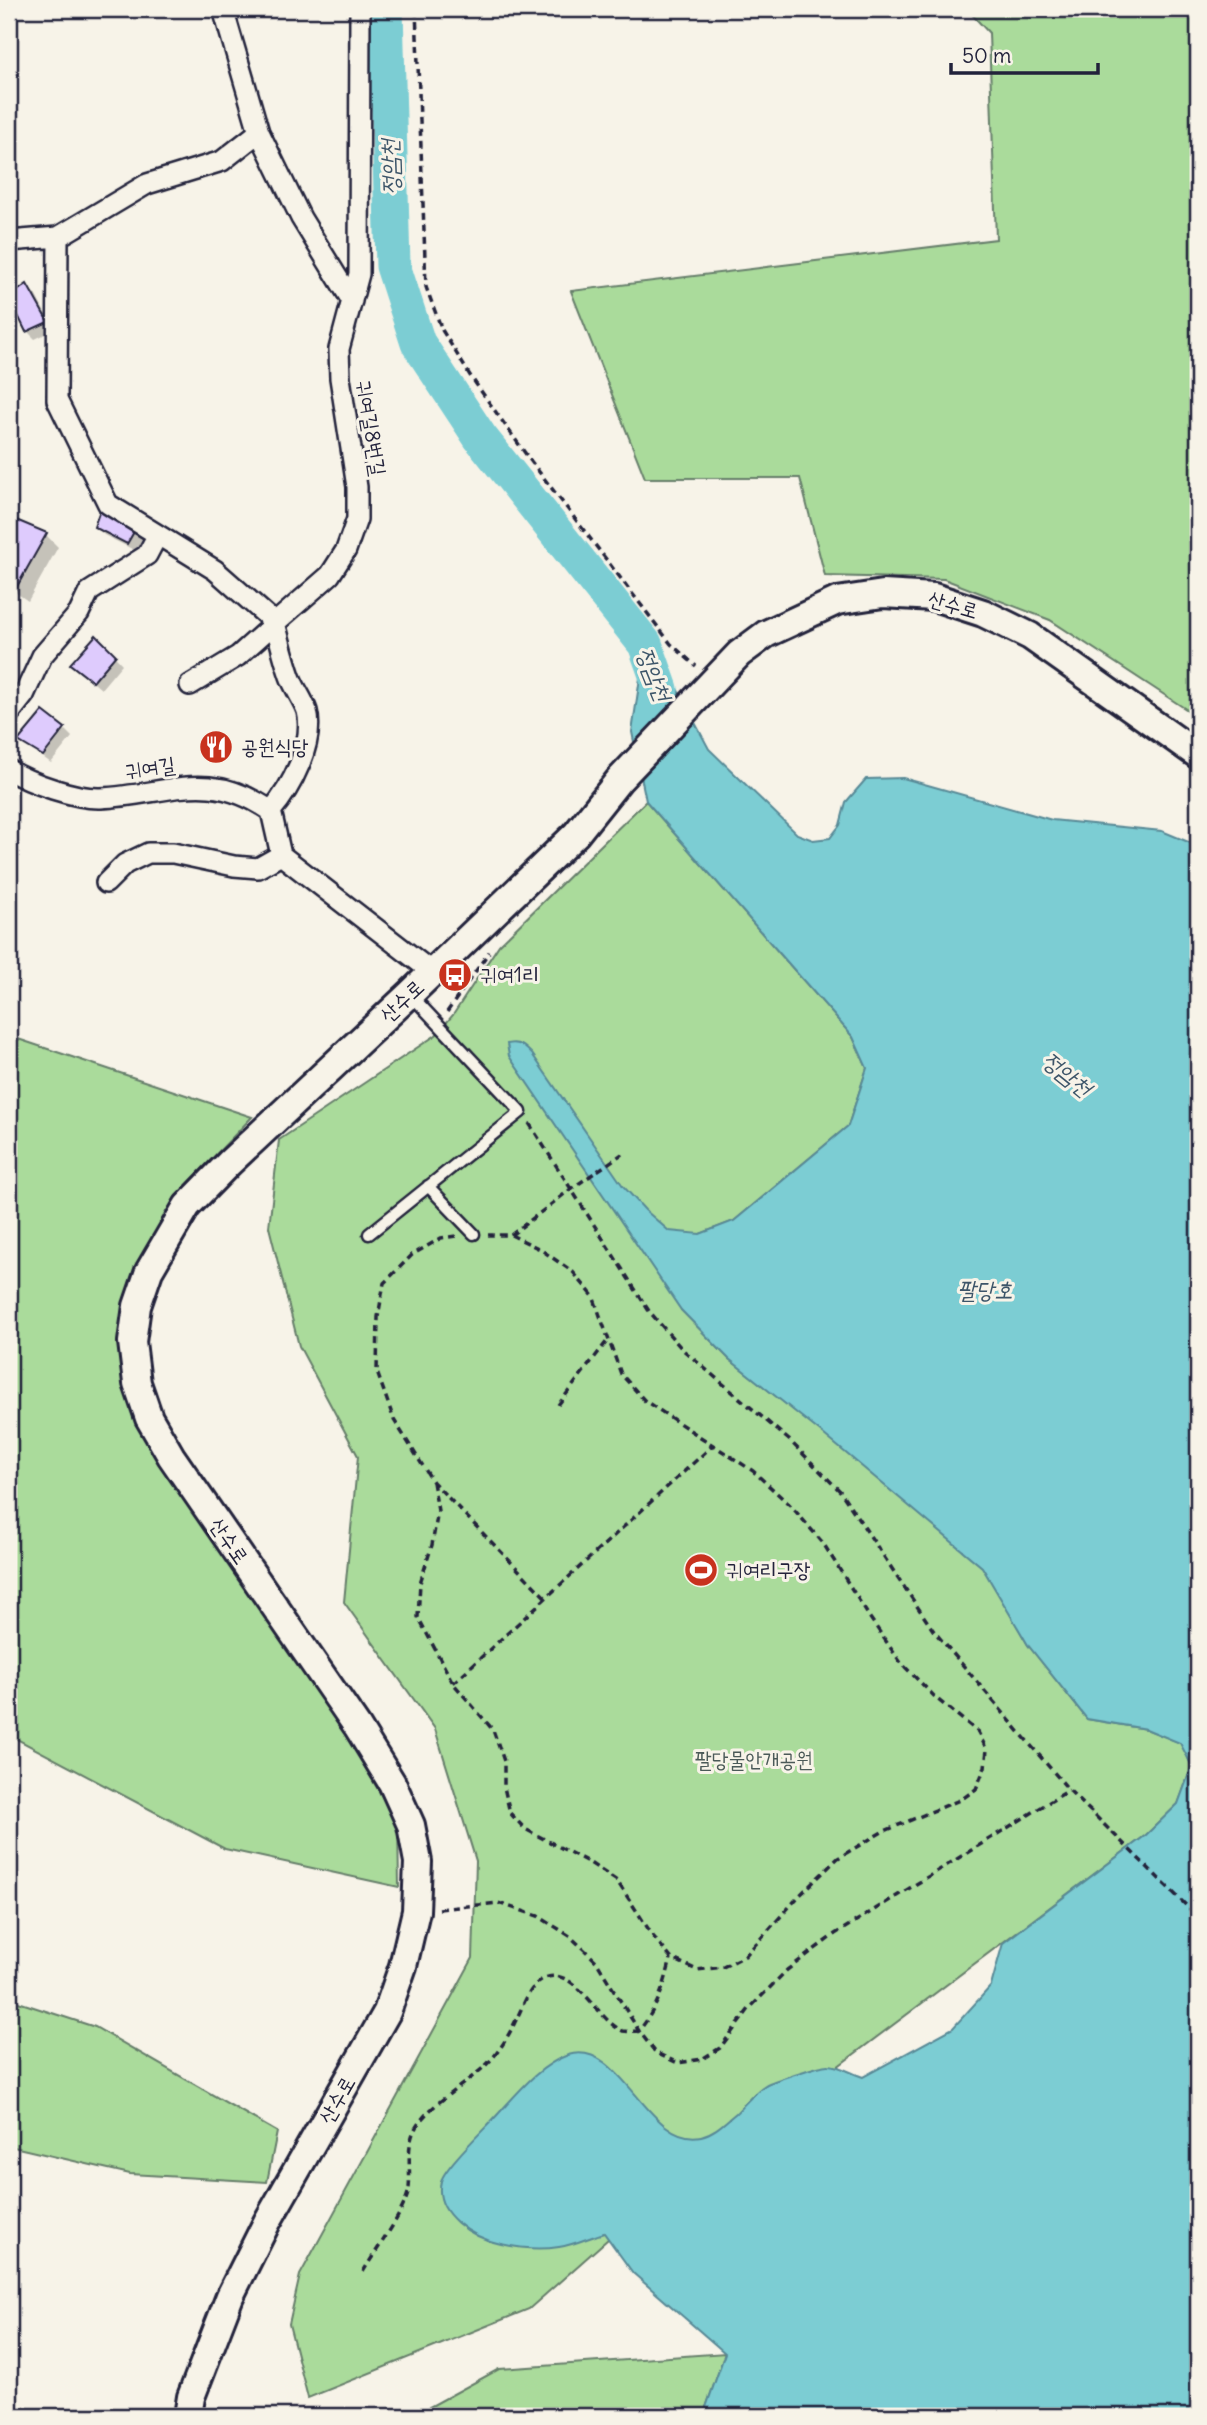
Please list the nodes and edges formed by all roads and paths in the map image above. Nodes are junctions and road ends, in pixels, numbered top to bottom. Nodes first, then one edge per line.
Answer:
1 (223, 9) edge
2 (360, 9) edge
3 (416, 9) edge
4 (259, 132) junction
5 (58, 237) junction
6 (9, 241) edge
7 (352, 301) junction
8 (157, 536) junction
9 (275, 623) junction
10 (190, 685) dead end
11 (706, 690) junction
12 (9, 714) edge
13 (1198, 755) edge
14 (9, 770) edge
15 (271, 811) junction
16 (281, 855) junction
17 (106, 883) dead end
18 (432, 972) junction
19 (410, 994) junction
20 (521, 1112) junction
21 (622, 1154) dead end
22 (428, 1186) junction
23 (571, 1189) junction
24 (369, 1234) dead end
25 (474, 1234) junction
26 (511, 1235) junction
27 (608, 1340) junction
28 (558, 1405) dead end
29 (713, 1445) junction
30 (433, 1482) junction
31 (545, 1598) junction
32 (453, 1684) junction
33 (1069, 1790) junction
34 (416, 1911) junction
35 (1198, 1917) edge
36 (671, 1958) junction
37 (639, 2031) junction
38 (362, 2272) dead end
39 (188, 2416) edge

1 - 4 street
2 - 7 street, 귀여길8번길
3 - 11 path
4 - 5 street
4 - 7 street
5 - 6 street
5 - 8 street
7 - 9 street, 귀여길8번길
8 - 9 street
8 - 12 street
9 - 10 street, 귀여길8번길
9 - 15 street
11 - 13 main road, 산수로
11 - 18 main road, 산수로
14 - 15 street, 귀여길
15 - 16 street
16 - 17 street
16 - 18 street
18 - 19 main road, 산수로
19 - 20 lane
19 - 34 main road, 산수로
20 - 22 lane
20 - 23 path
21 - 23 path
22 - 24 lane
22 - 25 lane
23 - 26 path
23 - 33 path
25 - 26 path
25 - 30 path
26 - 27 path
27 - 28 path
27 - 29 path
29 - 31 path
29 - 36 path
30 - 31 path
30 - 32 path
31 - 32 path
32 - 36 path
33 - 35 path
33 - 37 path
34 - 37 path
34 - 39 main road, 산수로
36 - 37 path
37 - 38 path

